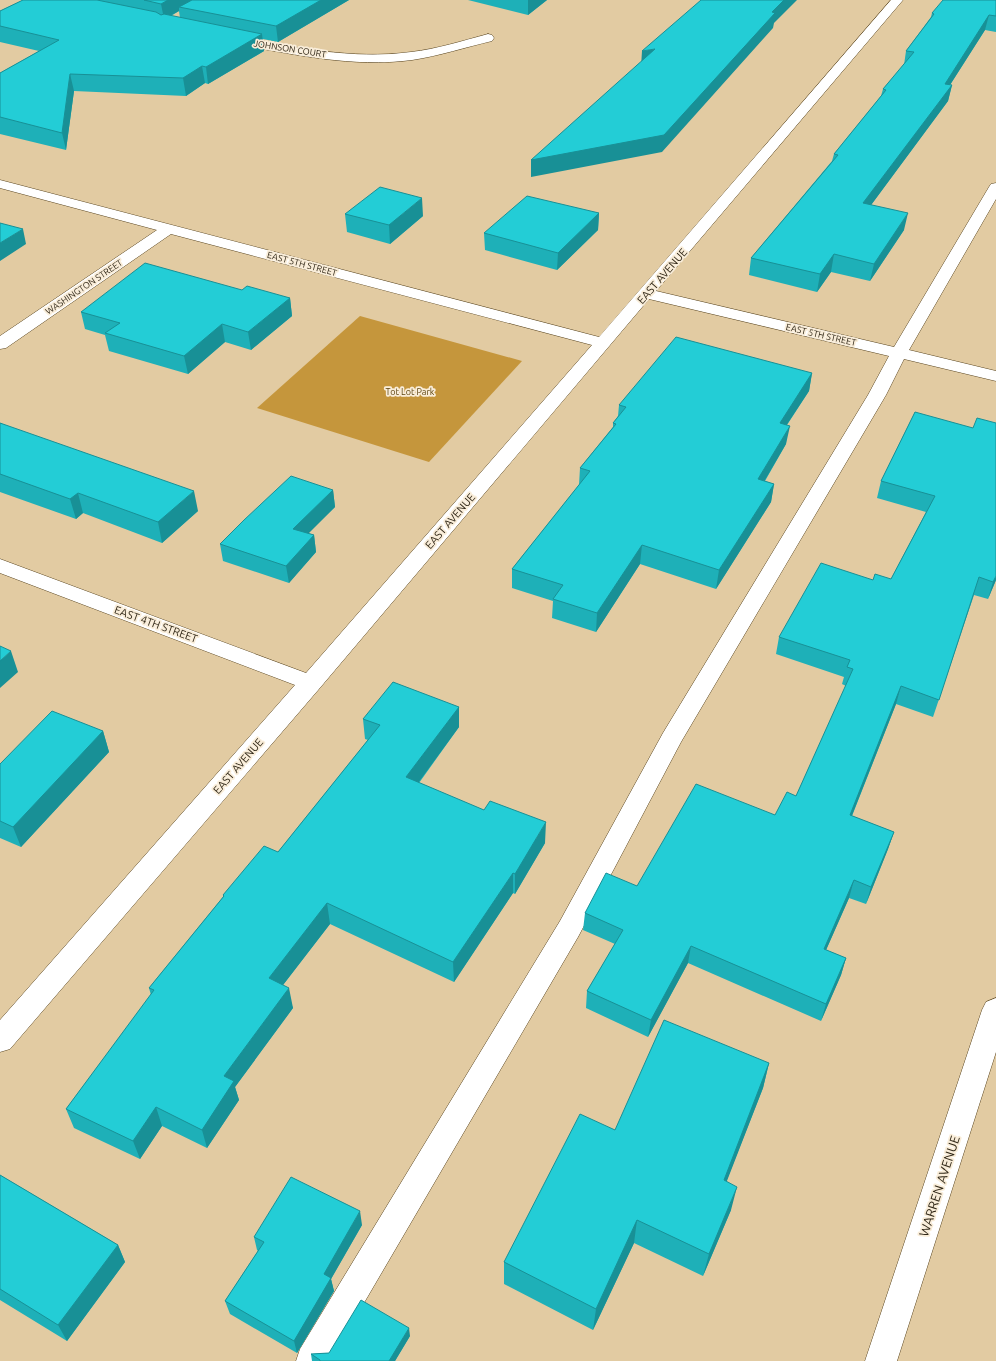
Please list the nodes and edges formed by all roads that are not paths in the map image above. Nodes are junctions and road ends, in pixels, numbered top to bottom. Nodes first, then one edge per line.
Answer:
1 (897, 0) edge
2 (225, 38) edge
3 (488, 38) dead end
4 (0, 184) edge
5 (996, 187) edge
6 (168, 229) junction
7 (647, 294) junction
8 (603, 343) junction
9 (0, 344) edge
10 (899, 353) junction
11 (996, 376) edge
12 (0, 566) edge
13 (311, 682) junction
14 (996, 1010) edge
15 (0, 1040) edge
16 (312, 1361) edge
17 (881, 1361) edge

1 - 7 street, EAST AVENUE
2 - 3 street, JOHNSON COURT
4 - 6 street, EAST 5TH STREET
5 - 10 street
6 - 8 street, EAST 5TH STREET
6 - 9 street, WASHINGTON STREET
7 - 8 street, EAST AVENUE
7 - 10 street, EAST 5TH STREET
8 - 13 street, EAST AVENUE
10 - 11 street, EAST 5TH STREET
10 - 16 street
12 - 13 street, EAST 4TH STREET
13 - 15 street, EAST AVENUE
14 - 17 street, WARREN AVENUE

